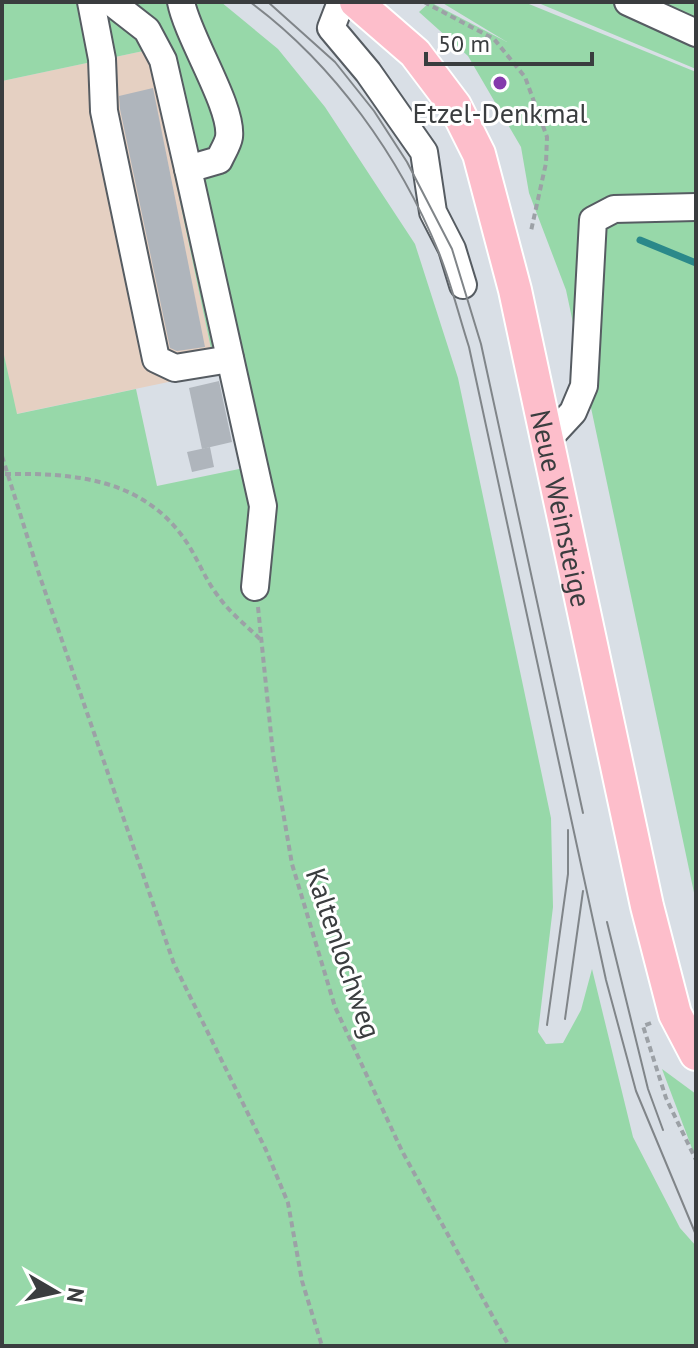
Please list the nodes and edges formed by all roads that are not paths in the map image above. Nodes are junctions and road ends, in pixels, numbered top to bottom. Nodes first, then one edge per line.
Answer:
1 (91, 2) edge
2 (111, 2) edge
3 (181, 2) edge
4 (341, 2) edge
5 (356, 2) edge
6 (628, 2) edge
7 (696, 33) edge
8 (188, 169) junction
9 (696, 207) edge
10 (463, 285) dead end
11 (230, 359) junction
12 (547, 440) junction
13 (255, 587) road end
14 (696, 1054) edge

1 - 11 street
2 - 8 street
3 - 8 street
4 - 10 street
5 - 12 main road, Neue Weinsteige
6 - 7 street
8 - 11 street
9 - 12 street
11 - 13 street
12 - 14 main road, Neue Weinsteige

